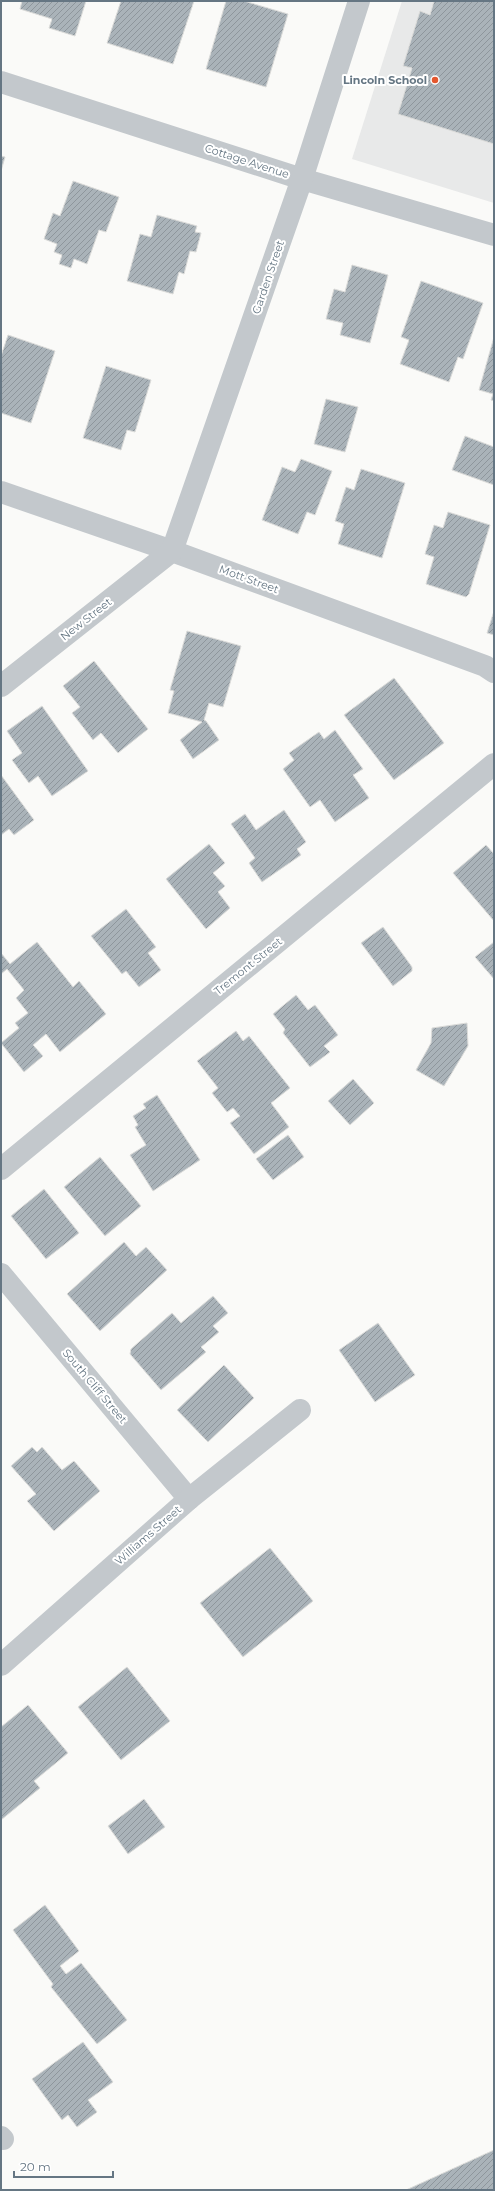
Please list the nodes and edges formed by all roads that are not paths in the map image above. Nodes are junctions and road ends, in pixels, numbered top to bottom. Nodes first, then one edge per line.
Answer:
1 (359, 1) edge
2 (1, 82) edge
3 (302, 179) junction
4 (494, 235) edge
5 (1, 492) edge
6 (172, 551) junction
7 (494, 672) edge
8 (1, 686) edge
9 (494, 764) edge
10 (1, 1169) edge
11 (1, 1274) edge
12 (300, 1410) dead end
13 (189, 1499) junction
14 (1, 1665) edge

1 - 3 street, Garden Street
2 - 3 street, Cottage Avenue
3 - 4 street, Cottage Avenue
3 - 6 street, Garden Street
5 - 6 street, Mott Street
6 - 7 street, Mott Street
6 - 8 street, New Street
9 - 10 street, Tremont Street
11 - 13 street, South Cliff Street
12 - 13 street, Williams Street
13 - 14 street, Williams Street

